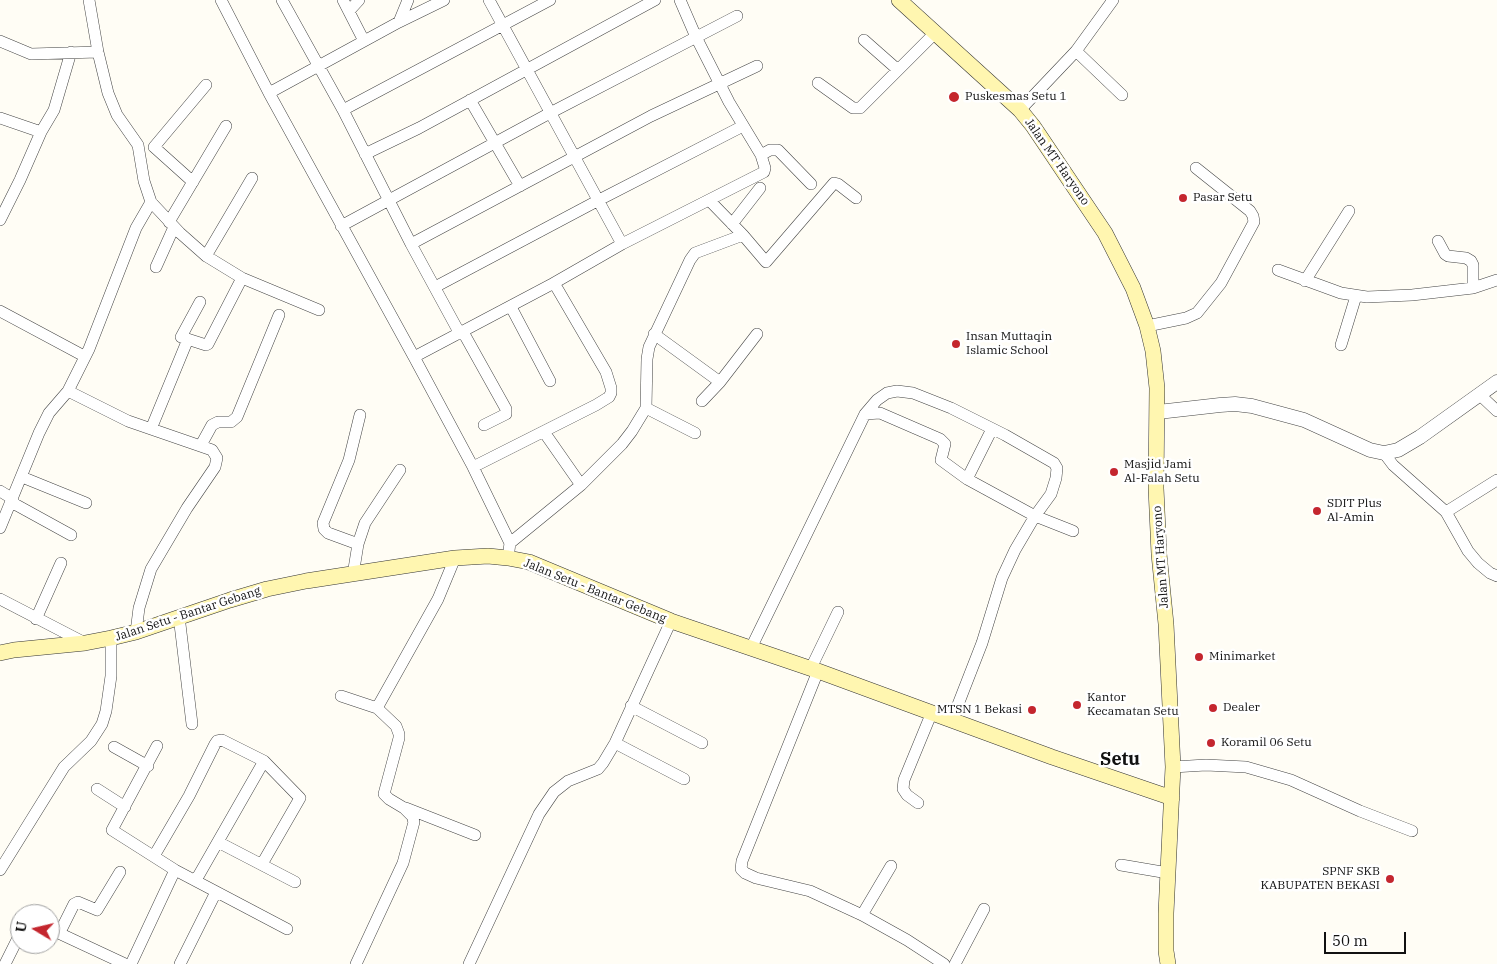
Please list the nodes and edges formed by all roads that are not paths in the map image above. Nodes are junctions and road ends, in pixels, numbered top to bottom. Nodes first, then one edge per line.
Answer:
1 (88, 0) edge
2 (221, 0) edge
3 (282, 0) edge
4 (343, 0) edge
5 (359, 0) edge
6 (408, 0) edge
7 (444, 0) edge
8 (489, 0) edge
9 (550, 0) edge
10 (655, 0) edge
11 (680, 0) edge
12 (899, 0) edge
13 (1111, 1) edge
14 (349, 11) junction
15 (737, 16) dead end
16 (399, 22) junction
17 (503, 26) junction
18 (934, 34) junction
19 (696, 37) junction
20 (0, 40) edge
21 (864, 40) dead end
22 (364, 42) junction
23 (1076, 51) junction
24 (71, 52) junction
25 (98, 52) junction
26 (757, 66) dead end
27 (319, 67) junction
28 (527, 70) junction
29 (898, 70) junction
30 (818, 83) dead end
31 (720, 84) junction
32 (206, 85) dead end
33 (269, 93) junction
34 (1122, 95) dead end
35 (470, 100) junction
36 (343, 110) junction
37 (1020, 110) junction
38 (550, 114) junction
39 (0, 118) edge
40 (226, 126) dead end
41 (743, 126) junction
42 (41, 132) junction
43 (495, 144) junction
44 (365, 154) junction
45 (761, 155) junction
46 (574, 156) junction
47 (1196, 168) dead end
48 (252, 178) dead end
49 (193, 182) junction
50 (811, 184) dead end
51 (520, 186) junction
52 (760, 188) dead end
53 (5, 196) edge
54 (856, 198) dead end
55 (389, 200) junction
56 (598, 200) junction
57 (709, 200) junction
58 (150, 202) junction
59 (1349, 211) dead end
60 (0, 220) edge
61 (732, 224) junction
62 (172, 225) junction
63 (341, 226) junction
64 (743, 235) junction
65 (1438, 241) dead end
66 (411, 244) junction
67 (622, 244) junction
68 (206, 256) junction
69 (156, 267) dead end
70 (1278, 270) dead end
71 (242, 278) junction
72 (1497, 280) edge
73 (1305, 281) junction
74 (554, 283) junction
75 (435, 287) junction
76 (1473, 288) junction
77 (1356, 296) junction
78 (200, 302) dead end
79 (510, 307) junction
80 (319, 310) dead end
81 (0, 311) edge
82 (279, 314) dead end
83 (1147, 326) junction
84 (461, 333) junction
85 (654, 334) junction
86 (758, 334) dead end
87 (188, 339) junction
88 (1341, 345) dead end
89 (84, 356) junction
90 (414, 357) junction
91 (550, 381) dead end
92 (720, 382) junction
93 (1497, 382) edge
94 (68, 391) junction
95 (1480, 395) junction
96 (702, 401) dead end
97 (646, 408) junction
98 (1497, 411) edge
99 (1158, 412) junction
100 (360, 414) dead end
101 (865, 414) junction
102 (484, 425) dead end
103 (151, 429) junction
104 (992, 429) junction
105 (544, 432) junction
106 (695, 433) dead end
107 (201, 445) junction
108 (1384, 453) junction
109 (473, 467) junction
110 (400, 470) dead end
111 (22, 478) junction
112 (967, 479) junction
113 (1497, 480) edge
114 (581, 485) junction
115 (0, 491) edge
116 (12, 501) junction
117 (86, 503) dead end
118 (1446, 512) junction
119 (1035, 516) junction
120 (0, 528) edge
121 (1073, 531) dead end
122 (71, 535) dead end
123 (510, 543) junction
124 (358, 544) junction
125 (455, 558) junction
126 (508, 558) junction
127 (61, 563) dead end
128 (353, 574) junction
129 (1497, 576) edge
130 (0, 599) edge
131 (838, 612) dead end
132 (179, 616) junction
133 (36, 619) junction
134 (671, 621) junction
135 (136, 632) junction
136 (111, 638) junction
137 (85, 643) junction
138 (751, 648) junction
139 (0, 653) edge
140 (815, 670) junction
141 (340, 696) dead end
142 (630, 706) junction
143 (377, 708) junction
144 (932, 712) junction
145 (952, 720) junction
146 (192, 724) dead end
147 (702, 742) dead end
148 (615, 743) junction
149 (157, 746) dead end
150 (114, 747) dead end
151 (264, 761) junction
152 (148, 766) junction
153 (1173, 767) junction
154 (684, 779) dead end
155 (97, 789) dead end
156 (1172, 798) junction
157 (918, 803) dead end
158 (125, 807) junction
159 (404, 808) junction
160 (1412, 831) dead end
161 (474, 835) dead end
162 (218, 842) junction
163 (154, 856) junction
164 (1, 864) edge
165 (262, 864) junction
166 (1121, 865) dead end
167 (891, 866) dead end
168 (176, 870) junction
169 (120, 872) dead end
170 (1168, 873) junction
171 (196, 880) junction
172 (295, 882) dead end
173 (216, 892) junction
174 (984, 909) dead end
175 (862, 915) junction
176 (60, 923) edge
177 (287, 929) dead end
178 (60, 932) edge
179 (359, 963) edge
180 (125, 964) edge
181 (131, 964) edge
182 (180, 964) edge
183 (469, 964) edge
184 (944, 964) edge
185 (955, 964) edge
186 (1168, 964) edge

1 - 25 street
2 - 33 street
3 - 27 street
4 - 14 street
5 - 14 street
6 - 16 street
7 - 16 street
8 - 17 street
9 - 17 street
10 - 28 street
11 - 19 street
12 - 18 main road, Jalan MT Haryono
13 - 23 street
14 - 22 street
15 - 19 street
16 - 22 street
17 - 28 street
17 - 36 street
18 - 29 street
18 - 37 main road, Jalan MT Haryono
19 - 31 street
19 - 38 street
20 - 24 street
21 - 29 street
22 - 27 street
23 - 34 street
23 - 37 street
24 - 25 street
24 - 42 street
25 - 58 street
26 - 31 street
27 - 33 street
27 - 36 street
28 - 35 street
28 - 38 street
29 - 30 street
31 - 41 street
31 - 46 street
32 - 49 street
33 - 63 street
35 - 43 street
35 - 44 street
36 - 44 street
37 - 83 main road, Jalan MT Haryono
38 - 43 street
38 - 46 street
39 - 42 street
40 - 49 street
41 - 45 street
41 - 56 street
42 - 53 street
43 - 51 street
43 - 55 street
44 - 55 street
45 - 50 street
45 - 57 street
46 - 51 street
46 - 56 street
47 - 83 street
48 - 68 street
49 - 62 street
51 - 66 street
52 - 61 street
53 - 60 street
54 - 64 street
55 - 63 street
55 - 66 street
56 - 67 street
56 - 75 street
57 - 61 street
57 - 67 street
58 - 62 street
58 - 89 street
59 - 73 street
61 - 64 street
62 - 68 street
62 - 69 street
63 - 90 street
64 - 85 street
65 - 76 street
66 - 75 street
67 - 74 street
68 - 71 street
70 - 73 street
71 - 80 street
71 - 87 street
72 - 76 street
73 - 77 street
74 - 79 street
74 - 105 street
75 - 84 street
76 - 77 street
77 - 88 street
78 - 87 street
79 - 84 street
79 - 91 street
81 - 89 street
82 - 107 street
83 - 99 main road, Jalan MT Haryono
84 - 90 street
84 - 102 street
85 - 92 street
85 - 97 street
86 - 92 street
87 - 103 street
89 - 94 street
90 - 109 street
92 - 96 street
93 - 95 street
94 - 103 street
94 - 111 street
95 - 98 street
95 - 108 street
97 - 106 street
97 - 114 street
99 - 108 street
99 - 153 main road, Jalan MT Haryono
100 - 124 street
101 - 104 street
101 - 112 street
101 - 138 street
103 - 107 street
104 - 112 street
104 - 119 street
105 - 109 street
105 - 114 street
107 - 135 street
108 - 118 street
109 - 123 street
110 - 124 street
111 - 116 street
111 - 117 street
112 - 119 street
113 - 118 street
114 - 123 street
115 - 116 street
116 - 120 street
116 - 122 street
118 - 129 street
119 - 121 street
119 - 145 street
123 - 126 street
124 - 128 street
125 - 126 main road, Jalan Setu - Bantar Gebang
125 - 128 main road, Jalan Setu - Bantar Gebang
125 - 143 street
126 - 134 main road, Jalan Setu - Bantar Gebang
127 - 133 street
128 - 132 main road, Jalan Setu - Bantar Gebang
130 - 133 street
131 - 140 street
132 - 135 main road, Jalan Setu - Bantar Gebang
132 - 146 street
133 - 137 street
134 - 138 main road, Jalan Setu - Bantar Gebang
134 - 142 street
135 - 136 main road, Jalan Setu - Bantar Gebang
136 - 137 main road, Jalan Setu - Bantar Gebang
136 - 164 street
137 - 139 main road, Jalan Setu - Bantar Gebang
138 - 140 main road, Jalan Setu - Bantar Gebang
140 - 144 main road, Jalan Setu - Bantar Gebang
140 - 175 street
141 - 143 street
142 - 147 street
142 - 148 street
143 - 159 street
144 - 145 main road, Jalan Setu - Bantar Gebang
144 - 157 street
145 - 156 main road, Jalan Setu - Bantar Gebang
148 - 154 street
148 - 183 street
149 - 152 street
150 - 152 street
151 - 162 street
151 - 163 street
151 - 165 street
152 - 158 street
153 - 156 main road, Jalan MT Haryono
153 - 160 street
155 - 158 street
156 - 170 main road, Jalan MT Haryono
158 - 163 street
159 - 161 street
159 - 179 street
162 - 165 street
162 - 171 street
163 - 168 street
165 - 172 street
166 - 170 street
167 - 175 street
168 - 171 street
168 - 181 street
169 - 176 street
170 - 186 main road, Jalan MT Haryono
171 - 173 street
173 - 177 street
173 - 182 street
174 - 185 street
175 - 184 street
178 - 180 street

